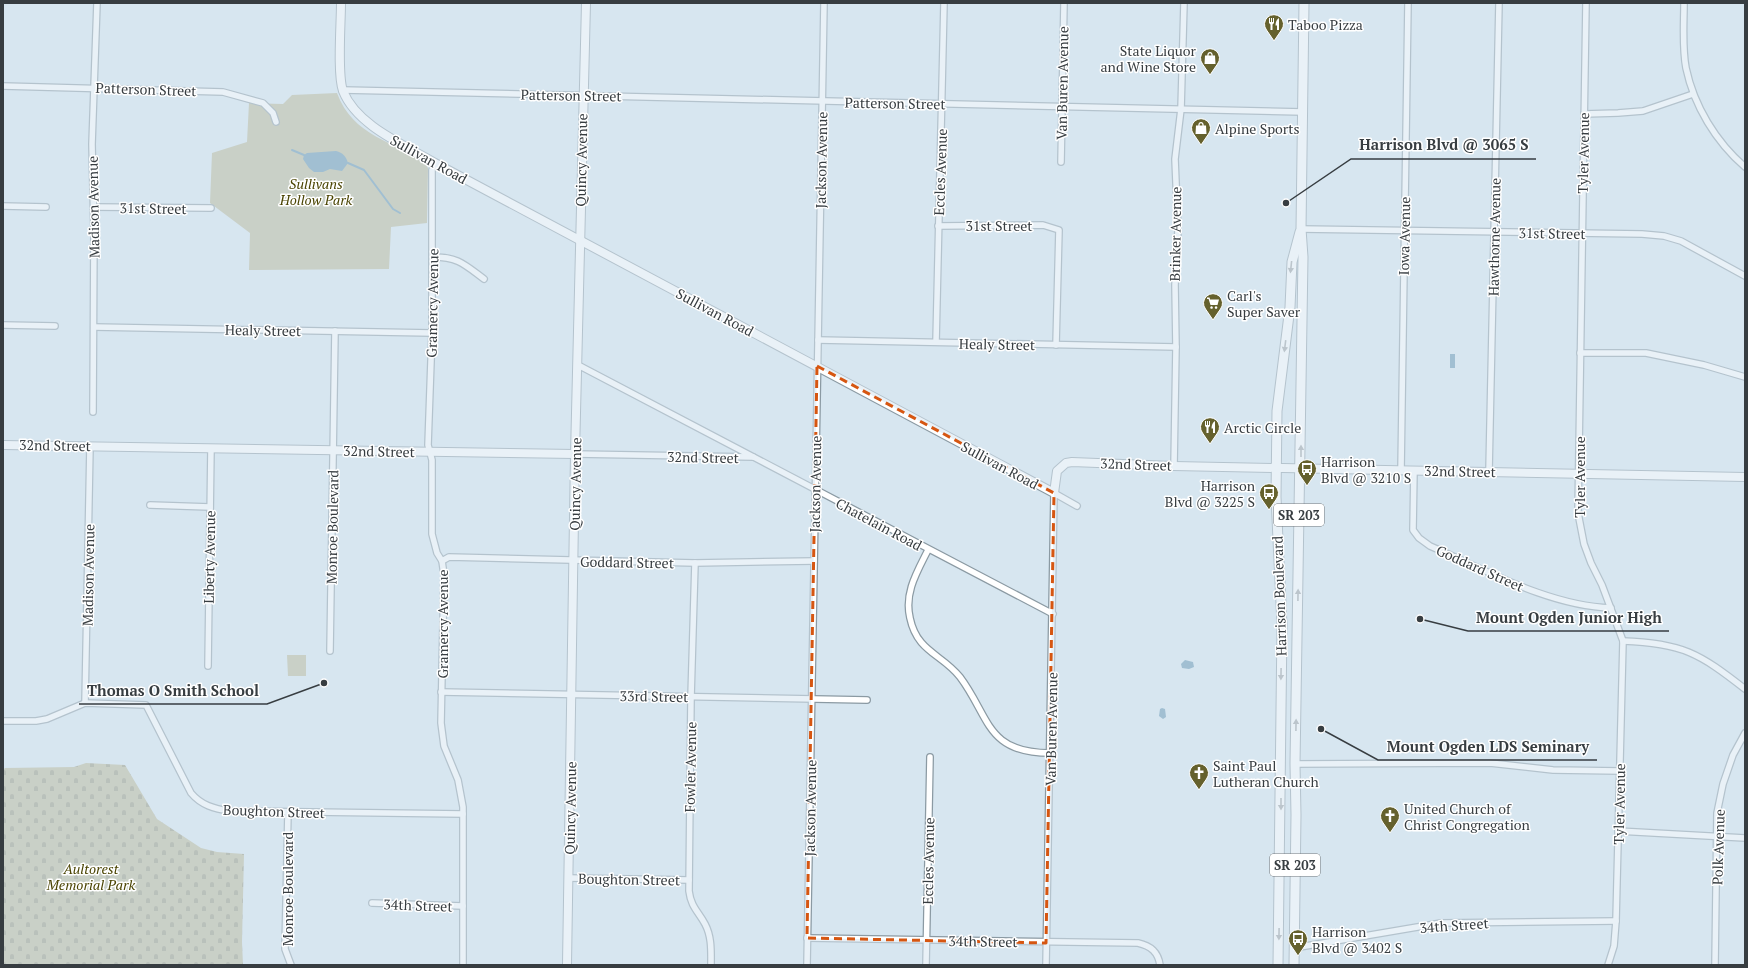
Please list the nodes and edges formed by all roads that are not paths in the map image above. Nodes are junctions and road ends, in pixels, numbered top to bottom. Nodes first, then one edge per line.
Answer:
1 (97, 3) edge
2 (341, 3) edge
3 (586, 3) edge
4 (824, 3) edge
5 (944, 3) edge
6 (1064, 3) edge
7 (1184, 3) edge
8 (1304, 3) edge
9 (1408, 3) edge
10 (1499, 3) edge
11 (1586, 3) edge
12 (1684, 3) edge
13 (3, 86) edge
14 (94, 88) junction
15 (343, 90) junction
16 (1693, 94) junction
17 (583, 96) junction
18 (822, 101) junction
19 (943, 104) junction
20 (1062, 106) junction
21 (1181, 109) junction
22 (1303, 112) junction
23 (1584, 114) junction
24 (276, 122) dead end
25 (1061, 162) dead end
26 (435, 163) junction
27 (1745, 167) edge
28 (3, 206) edge
29 (46, 207) dead end
30 (94, 207) junction
31 (211, 208) dead end
32 (938, 226) junction
33 (1301, 229) junction
34 (1404, 231) junction
35 (1494, 232) junction
36 (1582, 233) junction
37 (580, 240) junction
38 (433, 258) junction
39 (1745, 276) edge
40 (484, 279) dead end
41 (3, 325) edge
42 (55, 326) dead end
43 (94, 327) junction
44 (335, 331) junction
45 (432, 333) junction
46 (818, 340) junction
47 (936, 342) junction
48 (1056, 345) junction
49 (1176, 347) junction
50 (1580, 353) junction
51 (578, 365) junction
52 (817, 366) junction
53 (1745, 377) edge
54 (93, 412) dead end
55 (3, 444) edge
56 (90, 446) junction
57 (211, 448) junction
58 (334, 450) junction
59 (430, 452) junction
60 (575, 454) junction
61 (756, 458) junction
62 (1174, 466) junction
63 (1276, 468) junction
64 (1300, 468) junction
65 (1401, 470) junction
66 (1414, 470) junction
67 (1489, 471) junction
68 (1579, 473) junction
69 (1745, 477) edge
70 (815, 490) junction
71 (1054, 493) junction
72 (150, 505) dead end
73 (1077, 506) dead end
74 (210, 507) junction
75 (928, 550) junction
76 (442, 561) junction
77 (574, 561) junction
78 (814, 561) junction
79 (695, 563) junction
80 (1611, 608) junction
81 (1053, 614) junction
82 (1623, 641) junction
83 (330, 651) dead end
84 (208, 666) dead end
85 (1745, 690) edge
86 (441, 692) junction
87 (572, 695) junction
88 (691, 697) junction
89 (812, 699) junction
90 (867, 700) dead end
91 (86, 703) junction
92 (3, 720) edge
93 (1745, 734) edge
94 (1050, 753) junction
95 (930, 757) dead end
96 (1295, 764) junction
97 (1620, 771) junction
98 (288, 812) junction
99 (463, 814) junction
100 (1618, 832) junction
101 (1717, 836) junction
102 (1745, 838) edge
103 (568, 878) junction
104 (689, 880) junction
105 (372, 903) dead end
106 (463, 906) junction
107 (1616, 921) junction
108 (807, 938) junction
109 (926, 940) junction
110 (1046, 943) junction
111 (1294, 948) junction
112 (291, 965) edge
113 (464, 965) edge
114 (567, 965) edge
115 (710, 965) edge
116 (807, 965) edge
117 (926, 965) edge
118 (1046, 965) edge
119 (1160, 965) edge
120 (1278, 965) edge
121 (1294, 965) edge
122 (1608, 965) edge
123 (1715, 965) edge

1 - 14 street, Madison Avenue
2 - 15 street
3 - 17 street, Quincy Avenue
4 - 18 street, Jackson Avenue
5 - 19 street, Eccles Avenue
6 - 20 street, Van Buren Avenue
7 - 21 street, Brinker Avenue
8 - 22 main road, Harrison Boulevard / SR 203
9 - 34 street, Iowa Avenue
10 - 35 street, Hawthorne Avenue
11 - 23 street, Tyler Avenue
12 - 16 street
13 - 14 street, Patterson Street
14 - 24 street, Patterson Street
14 - 30 street, Madison Avenue
15 - 17 street, Patterson Street
15 - 26 street, Sullivan Road
16 - 23 street
16 - 27 street
17 - 18 street, Patterson Street
17 - 37 street, Quincy Avenue
18 - 19 street, Patterson Street
18 - 46 street, Jackson Avenue
19 - 20 street, Patterson Street
19 - 32 street, Eccles Avenue
20 - 21 street, Patterson Street
20 - 25 street, Van Buren Avenue
21 - 22 street, Patterson Street
21 - 49 street, Brinker Avenue
22 - 33 main road, Harrison Boulevard / SR 203
23 - 36 street, Tyler Avenue
26 - 37 street, Sullivan Road
26 - 38 street, Gramercy Avenue
28 - 29 street
30 - 31 street, 31st Street
30 - 43 street, Madison Avenue
32 - 47 street, Eccles Avenue
32 - 48 street, 31st Street
33 - 34 street, 31st Street
33 -> 63 main road, Harrison Boulevard / SR 203
64 -> 33 main road, Harrison Boulevard / SR 203
34 - 35 street, 31st Street
34 - 65 street, Iowa Avenue
35 - 36 street, 31st Street
35 - 67 street, Hawthorne Avenue
36 - 39 street, 31st Street
36 - 50 street, Tyler Avenue
37 - 51 street, Quincy Avenue
37 - 52 street, Sullivan Road
38 - 40 street
38 - 45 street, Gramercy Avenue
41 - 42 street
43 - 44 street, Healy Street
43 - 54 street, Madison Avenue
44 - 45 street, Healy Street
44 - 58 street, Monroe Boulevard
45 - 59 street, Gramercy Avenue
46 - 47 street, Healy Street
46 - 52 street, Jackson Avenue
47 - 48 street, Healy Street
48 - 49 street, Healy Street
49 - 62 street, Brinker Avenue
50 - 53 street
50 - 68 street, Tyler Avenue
51 - 60 street, Quincy Avenue
51 - 61 street, Chatelain Road
52 - 70 street, Jackson Avenue
52 - 71 street, Sullivan Road
55 - 56 street, 32nd Street
56 - 57 street, 32nd Street
56 - 91 street, Madison Avenue
57 - 58 street, 32nd Street
57 - 74 street, Liberty Avenue
58 - 59 street, 32nd Street
58 - 83 street, Monroe Boulevard
59 - 60 street, 32nd Street
59 - 76 street, Gramercy Avenue
60 - 61 street, 32nd Street
60 - 77 street, Quincy Avenue
61 - 70 street, Chatelain Road
62 - 63 street, 32nd Street
62 - 71 street, 32nd Street
63 - 64 street, 32nd Street
63 -> 120 main road, Harrison Boulevard / SR 203
64 - 65 street, 32nd Street
96 -> 64 main road, Harrison Boulevard / SR 203
65 - 66 street, 32nd Street
66 - 67 street, 32nd Street
66 - 80 street, Goddard Street
67 - 68 street, 32nd Street
68 - 69 street, 32nd Street
68 - 80 street, Tyler Avenue
70 - 75 street, Chatelain Road
70 - 78 street, Jackson Avenue
71 - 73 street, Sullivan Road
71 - 81 street, Van Buren Avenue
72 - 74 street
74 - 84 street, Liberty Avenue
75 - 81 street, Chatelain Road
75 - 94 street
76 - 77 street, Goddard Street
76 - 86 street, Gramercy Avenue
77 - 79 street, Goddard Street
77 - 87 street, Quincy Avenue
78 - 79 street, Goddard Street
78 - 89 street, Jackson Avenue
79 - 88 street, Fowler Avenue
80 - 82 street, Tyler Avenue
81 - 94 street, Van Buren Avenue
82 - 85 street
82 - 97 street, Tyler Avenue
86 - 87 street, 33rd Street
86 - 99 street, Gramercy Avenue
87 - 88 street, 33rd Street
87 - 103 street, Quincy Avenue
88 - 89 street, 33rd Street
88 - 104 street, Fowler Avenue
89 - 90 street, 33rd Street
89 - 108 street, Jackson Avenue
91 - 92 street
91 - 98 street, Boughton Street
93 - 101 street, Polk Avenue
94 - 110 street, Van Buren Avenue
95 - 109 street, Eccles Avenue
96 - 97 street
96 - 111 main road, Harrison Boulevard / SR 203
97 - 100 street, Tyler Avenue
98 - 99 street, Boughton Street
98 - 112 street, Monroe Boulevard
99 - 106 street, Gramercy Avenue
100 - 101 street
100 - 107 street, Tyler Avenue
101 - 102 street
101 - 123 street, Polk Avenue
103 - 104 street, Boughton Street
103 - 114 street, Quincy Avenue
104 - 115 street, Fowler Avenue
105 - 106 street, 34th Street
106 - 113 street, Gramercy Avenue
107 - 111 street, 34th Street
107 - 122 street, Tyler Avenue
108 - 109 street, 34th Street
108 - 116 street, Jackson Avenue
109 - 110 street, 34th Street
109 - 117 street, Eccles Avenue
110 - 118 street, Van Buren Avenue
110 - 119 street, 34th Street
111 - 121 main road, Harrison Boulevard / SR 203

